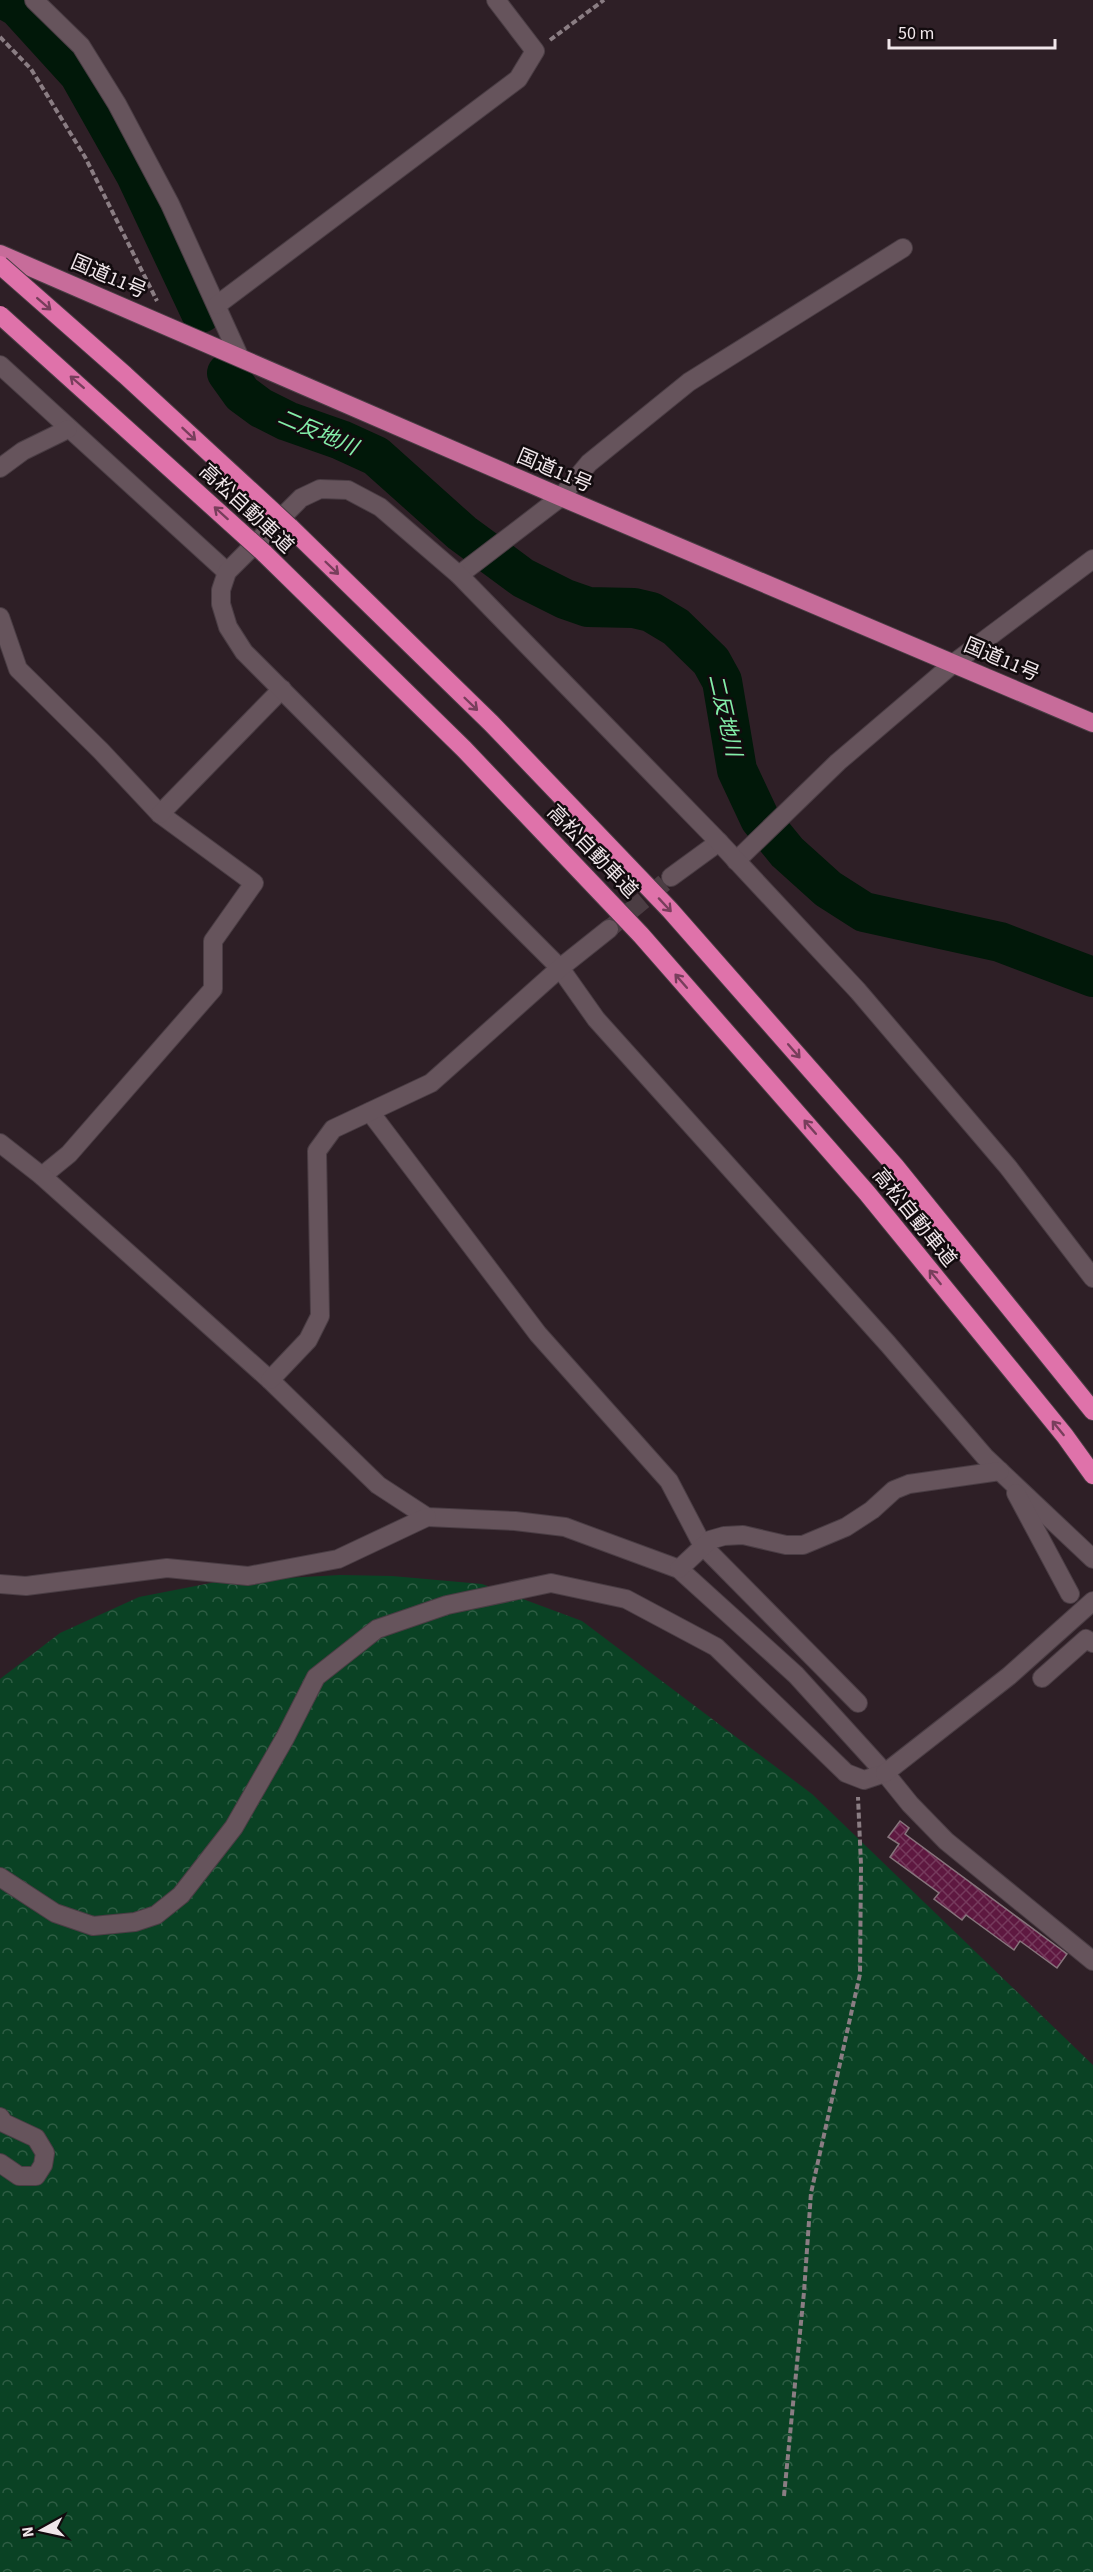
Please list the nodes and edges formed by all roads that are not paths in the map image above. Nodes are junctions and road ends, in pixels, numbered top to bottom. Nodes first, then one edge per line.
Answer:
1 (34, 0) edge
2 (496, 0) edge
3 (903, 248) dead end
4 (0, 254) edge
5 (0, 265) edge
6 (217, 305) junction
7 (0, 315) edge
8 (239, 356) junction
9 (0, 365) edge
10 (68, 429) junction
11 (0, 468) edge
12 (561, 497) junction
13 (1093, 559) edge
14 (227, 572) junction
15 (459, 575) junction
16 (0, 617) edge
17 (954, 663) junction
18 (282, 689) junction
19 (1093, 723) edge
20 (160, 814) junction
21 (719, 842) junction
22 (736, 861) junction
23 (671, 877) tunnel mouth
24 (609, 928) tunnel mouth
25 (560, 968) junction
26 (370, 1112) junction
27 (0, 1143) edge
28 (42, 1176) junction
29 (1093, 1278) edge
30 (270, 1380) junction
31 (1093, 1411) edge
32 (1004, 1474) junction
33 (1093, 1475) edge
34 (427, 1517) junction
35 (703, 1546) junction
36 (1093, 1559) edge
37 (679, 1569) junction
38 (0, 1584) edge
39 (1070, 1594) dead end
40 (1093, 1601) edge
41 (1093, 1643) edge
42 (1042, 1678) dead end
43 (858, 1703) dead end
44 (885, 1773) junction
45 (0, 1877) edge
46 (1093, 1962) edge
47 (0, 2117) edge
48 (0, 2163) edge

1 - 6 street
2 - 6 street
3 - 12 street
4 - 8 highway, 国道11号
5 -> 31 highway, 高松自動車道, bridge
6 - 8 street
33 -> 7 highway, 高松自動車道, bridge
8 - 12 highway, 国道11号
9 - 10 street
10 - 11 street
10 - 14 street
12 - 15 street
12 - 17 highway, 国道11号
13 - 17 street
14 - 15 street
14 - 18 street
15 - 21 street
16 - 20 street
17 - 19 highway, 国道11号
17 - 22 street
18 - 20 street
18 - 25 street
20 - 28 street
21 - 22 street
21 - 23 street
22 - 29 street
24 - 25 street
25 - 26 street
25 - 32 street
26 - 30 street
26 - 35 street
27 - 28 street
28 - 30 street
30 - 34 street
32 - 35 street
32 - 36 street
32 - 39 street
34 - 37 street
34 - 38 street
35 - 37 street
35 - 43 street
37 - 44 street
40 - 44 street
41 - 42 street
44 - 45 street
44 - 46 street
47 - 48 street

